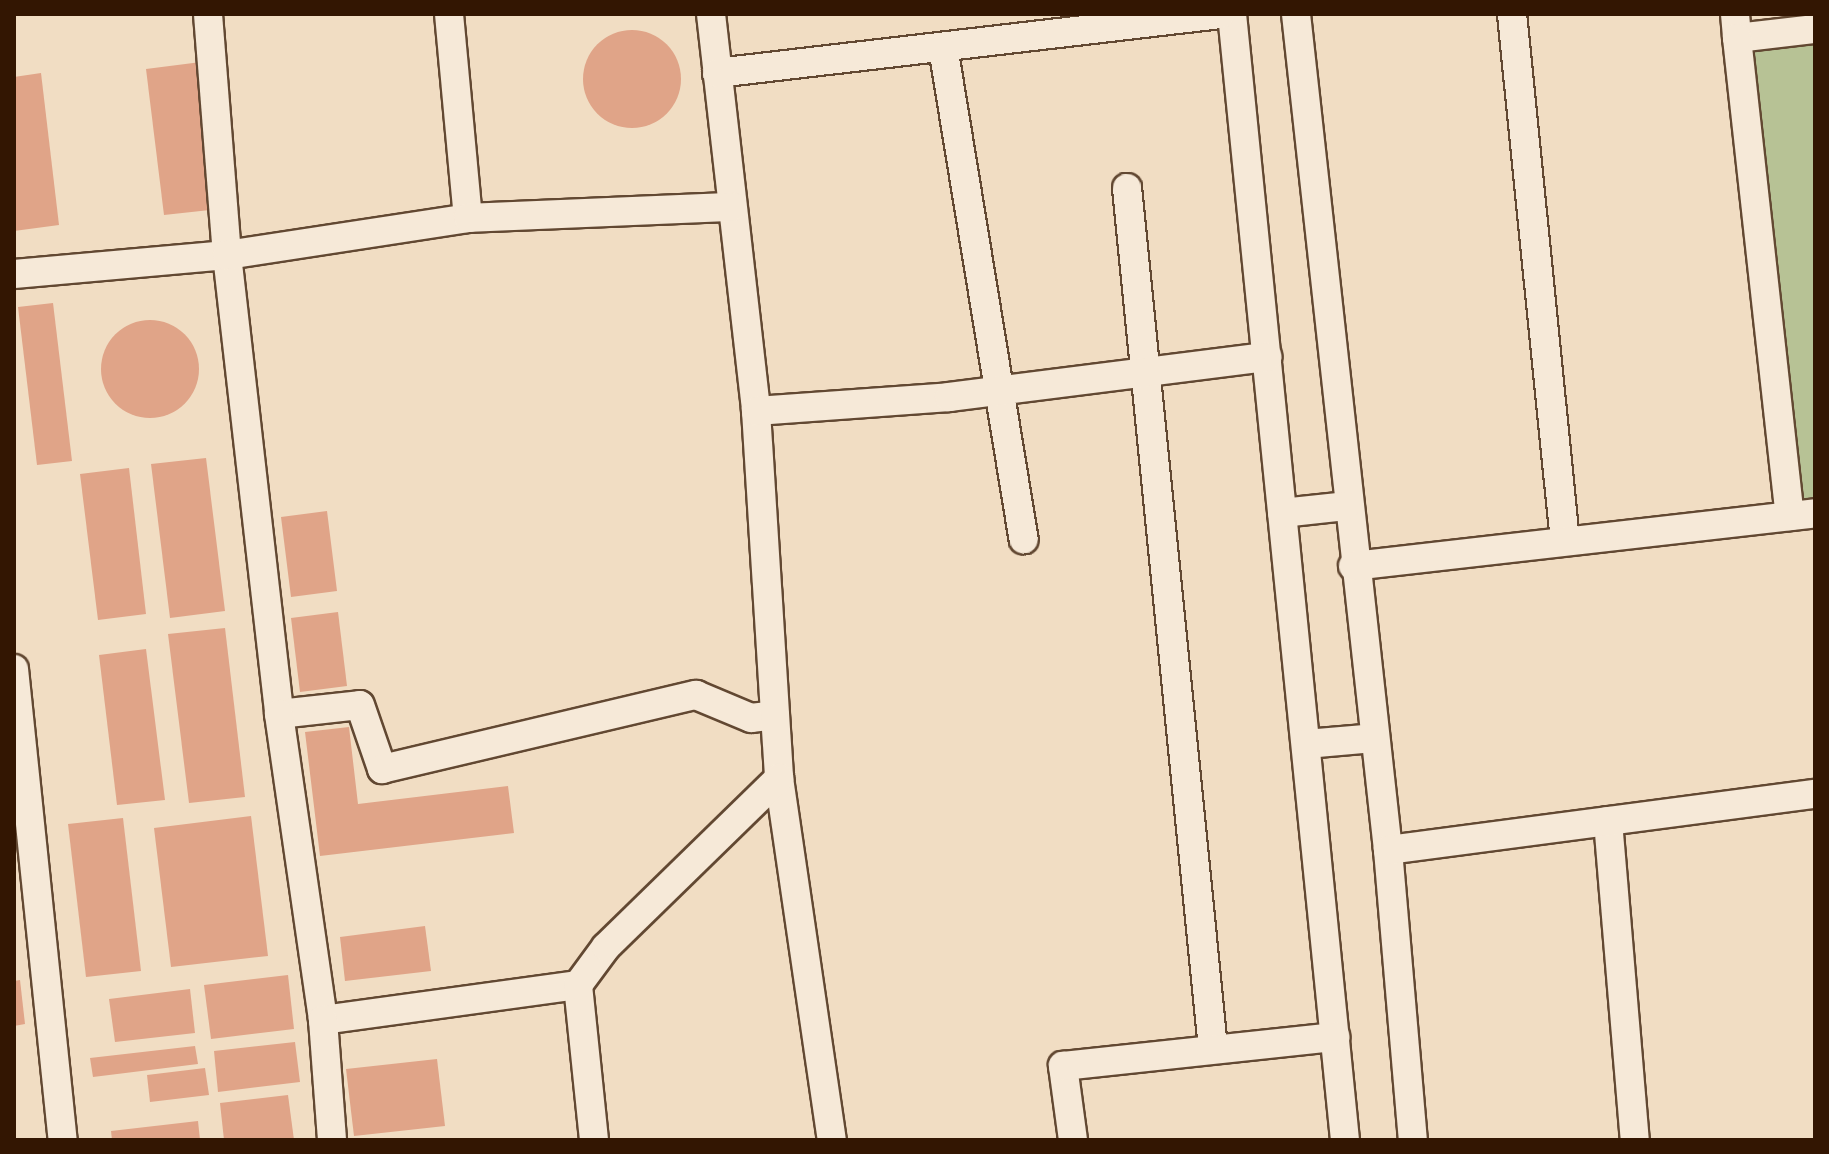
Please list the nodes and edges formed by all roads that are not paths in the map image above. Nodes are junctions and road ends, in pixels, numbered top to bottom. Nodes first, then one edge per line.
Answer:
1 (208, 14) edge
2 (449, 14) edge
3 (711, 14) edge
4 (1221, 14) edge
5 (1232, 14) edge
6 (1296, 14) edge
7 (1512, 14) edge
8 (1736, 26) edge
9 (1815, 29) edge
10 (943, 47) junction
11 (717, 73) junction
12 (1127, 188) dead end
13 (732, 207) junction
14 (468, 218) junction
15 (227, 255) junction
16 (14, 274) edge
17 (1267, 357) junction
18 (1145, 370) junction
19 (1000, 389) junction
20 (756, 411) junction
21 (1346, 506) junction
22 (1282, 513) junction
23 (1802, 515) edge
24 (1024, 539) dead end
25 (1565, 541) junction
26 (1353, 566) junction
27 (14, 669) edge
28 (279, 714) junction
29 (775, 715) junction
30 (1374, 738) junction
31 (1306, 744) junction
32 (779, 778) junction
33 (1815, 794) edge
34 (1608, 821) junction
35 (1388, 850) junction
36 (578, 985) junction
37 (323, 1020) junction
38 (1335, 1037) junction
39 (1213, 1048) junction
40 (63, 1140) edge
41 (332, 1140) edge
42 (594, 1140) edge
43 (832, 1140) edge
44 (1073, 1140) edge
45 (1345, 1140) edge
46 (1413, 1140) edge
47 (1635, 1140) edge

1 - 15 street
2 - 14 street
3 - 11 street
4 - 10 street
5 - 17 street
6 - 21 street
7 - 25 street
8 - 9 street
8 - 23 street
10 - 11 street
10 - 19 street
11 - 13 street
12 - 18 street
13 - 14 street
13 - 20 street
14 - 15 street
15 - 16 street
15 - 28 street
17 - 18 street
17 - 22 street
18 - 19 street
18 - 39 street
19 - 20 street
19 - 24 street
20 - 29 street
21 - 22 street
21 - 26 street
22 - 31 street
23 - 25 street
25 - 26 street
26 - 30 street
27 - 40 street
28 - 29 street
28 - 37 street
29 - 32 street
30 - 31 street
30 - 35 street
31 - 38 street
32 - 36 street
32 - 43 street
33 - 34 street
34 - 35 street
34 - 47 street
35 - 46 street
36 - 37 street
36 - 42 street
37 - 41 street
38 - 39 street
38 - 45 street
39 - 44 street

